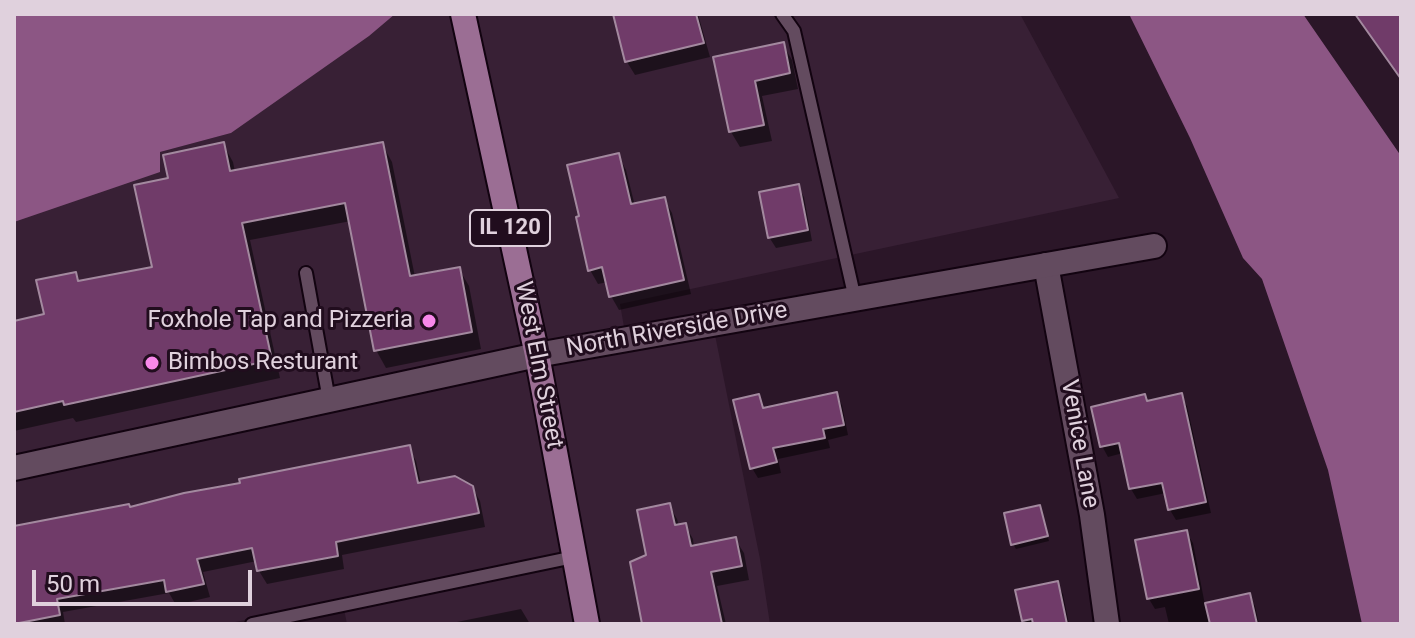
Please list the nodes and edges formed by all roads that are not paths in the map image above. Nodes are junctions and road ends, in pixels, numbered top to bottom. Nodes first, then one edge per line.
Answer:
1 (463, 14) edge
2 (782, 14) edge
3 (1154, 246) dead end
4 (1046, 265) junction
5 (306, 273) dead end
6 (855, 299) junction
7 (537, 355) junction
8 (329, 400) junction
9 (14, 468) edge
10 (574, 557) junction
11 (252, 624) edge
12 (587, 624) edge
13 (1107, 624) edge

1 - 7 main road, West Elm Street / IL 120
2 - 6 lane
3 - 4 street, North Riverside Drive
4 - 6 street, North Riverside Drive
4 - 13 street, Venice Lane
5 - 8 lane
6 - 7 street, North Riverside Drive
7 - 8 street, North Riverside Drive
7 - 10 main road, West Elm Street / IL 120
8 - 9 street, North Riverside Drive
10 - 11 lane
10 - 12 main road, West Elm Street / IL 120

